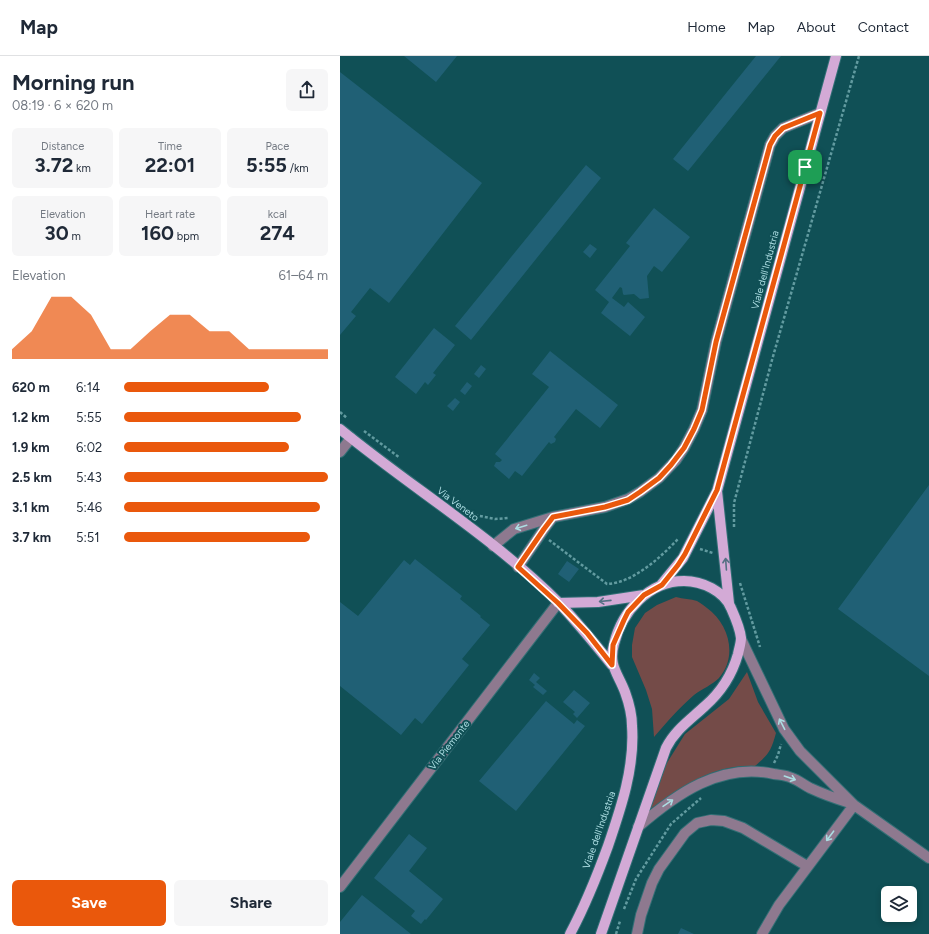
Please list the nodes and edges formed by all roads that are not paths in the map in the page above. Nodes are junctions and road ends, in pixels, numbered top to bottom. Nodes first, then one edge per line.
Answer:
1 (836, 56) edge
2 (820, 113) junction
3 (340, 429) edge
4 (351, 438) junction
5 (340, 452) edge
6 (717, 490) junction
7 (553, 517) junction
8 (493, 546) junction
9 (518, 567) junction
10 (662, 585) junction
11 (644, 595) junction
12 (558, 603) junction
13 (729, 603) junction
14 (741, 639) junction
15 (612, 665) junction
16 (854, 805) junction
17 (638, 827) junction
18 (929, 858) edge
19 (807, 866) junction
20 (340, 887) edge
21 (570, 934) edge
22 (601, 934) edge
23 (637, 934) edge
24 (762, 934) edge

1 - 2 main road, Viale dell'Industria
2 - 6 main road, Viale dell'Industria
2 - 7 street
3 - 4 main road, Via Veneto
4 - 5 street
4 - 8 main road, Via Veneto
6 - 10 main road, Viale dell'Industria
13 -> 6 main road, Viale dell'Industria
7 -> 8 street
7 - 9 street
8 - 9 main road, Via Veneto
9 - 12 main road, Via Veneto
10 - 11 main road, Viale dell'Industria
10 - 13 main road, Viale dell'Industria
11 -> 12 main road
11 - 15 main road, Viale dell'Industria
12 - 15 main road, Via Veneto
12 - 20 street, Via Piemonte
13 - 14 main road, Viale dell'Industria
16 -> 14 street, Viale dell'Industria
14 - 17 main road, Viale dell'Industria
15 - 21 main road, Viale dell'Industria
17 -> 16 street, Viale dell'Industria
16 - 18 street, Viale dell'Industria
16 -> 19 street
17 - 22 main road, Viale dell'Industria
19 - 23 street
19 - 24 street

